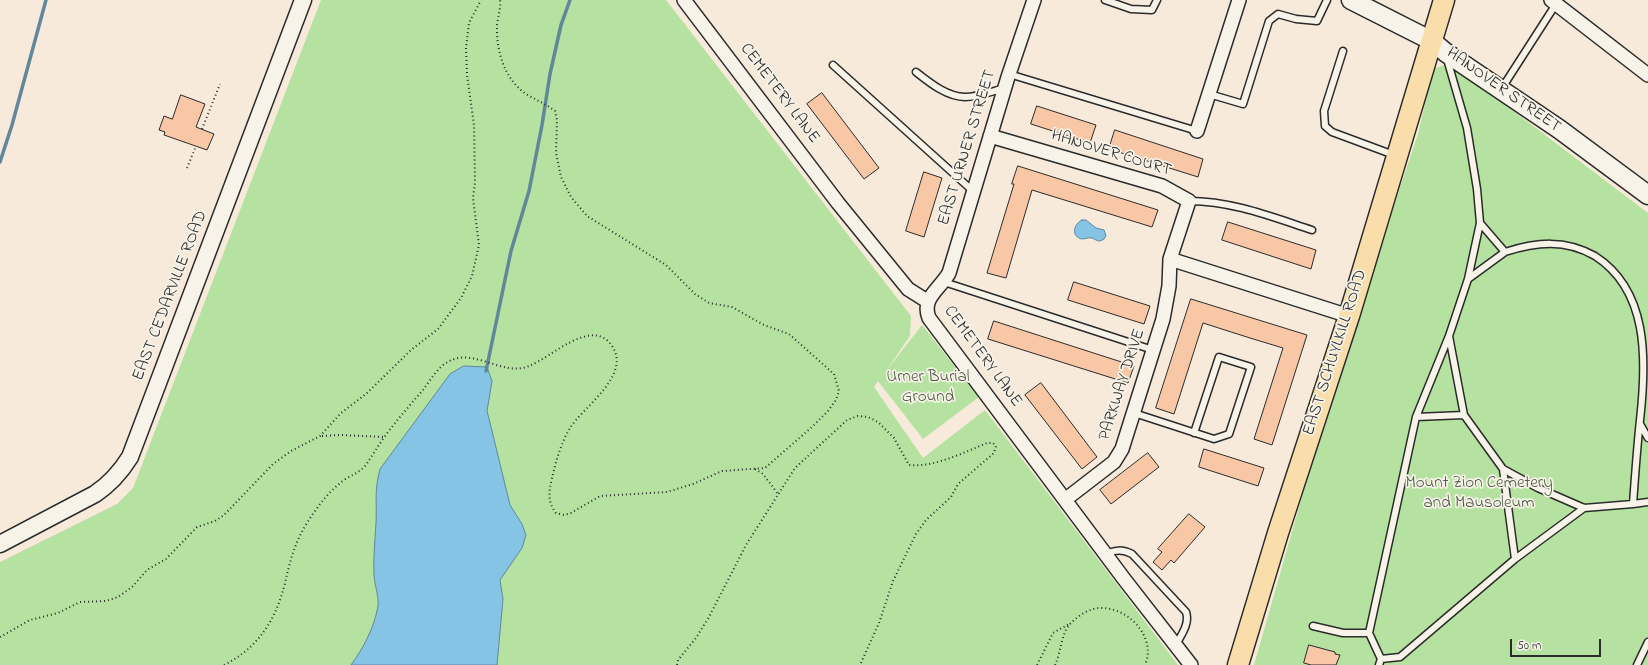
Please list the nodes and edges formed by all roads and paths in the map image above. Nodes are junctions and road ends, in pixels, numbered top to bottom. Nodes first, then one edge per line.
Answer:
1 (303, 0) edge
2 (480, 0) edge
3 (500, 0) edge
4 (684, 0) edge
5 (1034, 0) edge
6 (1105, 0) edge
7 (1157, 0) edge
8 (1240, 0) edge
9 (1327, 0) edge
10 (1351, 0) edge
11 (1444, 0) edge
12 (1554, 2) edge
13 (1439, 46) junction
14 (1343, 51) dead end
15 (833, 65) dead end
16 (916, 72) dead end
17 (1009, 74) junction
18 (1648, 75) edge
19 (220, 84) dead end
20 (1005, 88) junction
21 (1501, 89) junction
22 (1209, 94) junction
23 (202, 129) dead end
24 (1197, 131) joint
25 (990, 136) junction
26 (196, 146) dead end
27 (1396, 156) junction
28 (187, 168) dead end
29 (974, 192) junction
30 (1648, 196) edge
31 (1189, 201) junction
32 (1480, 223) junction
33 (1312, 230) dead end
34 (1505, 252) junction
35 (1170, 259) junction
36 (1468, 279) junction
37 (944, 282) junction
38 (927, 302) junction
39 (1349, 316) junction
40 (1448, 336) junction
41 (1153, 350) junction
42 (1134, 413) junction
43 (1464, 414) junction
44 (1416, 417) junction
45 (1640, 424) junction
46 (1194, 433) junction
47 (320, 436) junction
48 (385, 437) junction
49 (1648, 438) edge
50 (754, 469) junction
51 (1503, 469) junction
52 (778, 494) junction
53 (1066, 498) junction
54 (1648, 502) edge
55 (1633, 504) junction
56 (1584, 508) junction
57 (0, 544) edge
58 (1105, 554) junction
59 (1515, 559) junction
60 (1070, 624) junction
61 (1313, 626) dead end
62 (1369, 633) junction
63 (0, 637) edge
64 (1648, 642) edge
65 (1176, 645) junction
66 (1380, 662) edge
67 (224, 665) edge
68 (676, 665) edge
69 (860, 665) edge
70 (1037, 665) edge
71 (1055, 665) edge
72 (1144, 665) edge
73 (1191, 665) edge
74 (1238, 665) edge
75 (1637, 665) edge

1 - 57 street, EAST CEDARVILLE ROAD
2 - 47 path
3 - 50 path
4 - 38 street, CEMETERY LANE
5 - 17 street, EAST URNER STREET
6 - 7 lane
8 - 22 street
9 - 22 lane
10 - 13 main road, HANOVER STREET
11 - 13 main road, EAST SCHUYLKILL ROAD
12 - 18 street
12 - 21 lane
13 - 21 main road, HANOVER STREET
13 - 27 main road, EAST SCHUYLKILL ROAD
13 - 32 lane
14 - 27 lane
15 - 29 lane
16 - 20 lane
17 - 20 street, EAST URNER STREET
17 - 24 lane
19 - 23 path
20 - 25 street, EAST URNER STREET
21 - 30 main road, HANOVER STREET
22 - 24 street
25 - 29 street, EAST URNER STREET
25 - 31 street, HANOVER COURT
26 - 28 path
27 - 39 main road, EAST SCHUYLKILL ROAD
29 - 37 street, EAST URNER STREET
31 - 33 lane
31 - 35 street
32 - 34 lane
32 - 36 lane
34 - 36 lane
34 - 45 lane
35 - 39 street
35 - 41 street, PARKWAY DRIVE
36 - 40 lane
37 - 38 street, EAST URNER STREET
37 - 41 lane
38 - 53 street, CEMETERY LANE
39 - 74 main road, EAST SCHUYLKILL ROAD
40 - 43 lane
40 - 44 lane
41 - 42 street, PARKWAY DRIVE
42 - 46 lane
42 - 53 street, PARKWAY DRIVE
43 - 44 lane
43 - 51 lane
44 - 62 lane
45 - 49 lane
45 - 55 lane
46 - 46 lane
47 - 48 path
47 - 63 path
48 - 50 path
48 - 67 path
50 - 52 path
51 - 56 lane
51 - 59 lane
52 - 68 path
52 - 69 path
53 - 58 street, CEMETERY LANE
54 - 55 lane
55 - 56 lane
56 - 59 lane
58 - 65 street, CEMETERY LANE
58 - 65 lane
59 - 66 lane
60 - 70 path
60 - 71 path
60 - 72 path
61 - 62 lane
62 - 66 lane
64 - 75 lane
65 - 73 street, CEMETERY LANE

